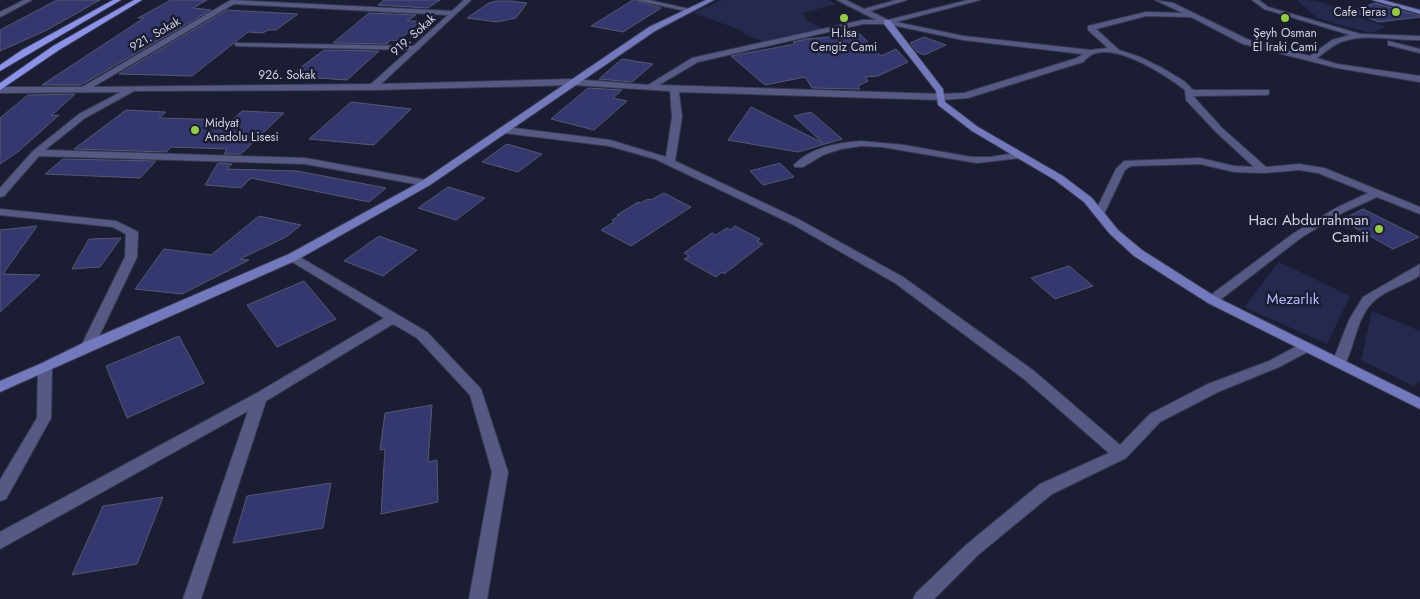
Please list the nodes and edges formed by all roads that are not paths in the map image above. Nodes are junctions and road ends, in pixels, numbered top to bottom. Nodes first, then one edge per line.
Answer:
1 (29, 0) edge
2 (118, 0) edge
3 (139, 0) edge
4 (468, 0) edge
5 (638, 0) edge
6 (711, 0) edge
7 (840, 0) edge
8 (904, 0) edge
9 (977, 0) edge
10 (1158, 0) edge
11 (1255, 0) edge
12 (1375, 0) edge
13 (235, 1) edge
14 (690, 10) junction
15 (864, 11) junction
16 (1420, 12) edge
17 (454, 13) junction
18 (0, 15) edge
19 (1195, 16) junction
20 (887, 22) junction
21 (1361, 36) junction
22 (1376, 38) junction
23 (1420, 38) edge
24 (237, 44) dead end
25 (416, 48) junction
26 (1420, 51) edge
27 (1090, 52) junction
28 (1117, 52) junction
29 (1311, 59) junction
30 (0, 69) edge
31 (1420, 79) edge
32 (573, 82) junction
33 (373, 87) junction
34 (0, 88) edge
35 (84, 88) junction
36 (133, 88) junction
37 (649, 88) junction
38 (674, 89) junction
39 (1266, 92) dead end
40 (1189, 93) junction
41 (941, 97) junction
42 (505, 130) junction
43 (36, 153) junction
44 (1021, 155) junction
45 (670, 162) junction
46 (799, 165) dead end
47 (1264, 170) junction
48 (426, 182) junction
49 (1378, 193) junction
50 (0, 194) edge
51 (1420, 211) edge
52 (0, 212) edge
53 (1099, 214) junction
54 (293, 257) junction
55 (1420, 268) edge
56 (1212, 300) junction
57 (393, 318) junction
58 (88, 346) junction
59 (1306, 346) junction
60 (1339, 363) junction
61 (45, 368) junction
62 (0, 387) edge
63 (260, 398) junction
64 (1419, 401) edge
65 (1121, 454) junction
66 (0, 494) edge
67 (0, 541) edge
68 (192, 599) edge
69 (478, 599) edge
70 (922, 599) edge

1 - 18 street
2 - 30 main road
3 - 34 main road
4 - 17 street, 919. Sokak
5 - 14 street
6 - 14 main road
7 - 15 street
8 - 15 street
9 - 20 street
10 - 19 street
11 - 21 street
12 - 16 main road
13 - 17 street
13 - 35 street, 921. Sokak
14 - 32 main road
15 - 20 street
17 - 25 street, 919. Sokak
19 - 28 street
19 - 29 street
20 - 27 street
20 - 37 street
20 - 41 main road
21 - 22 street
21 - 29 street
22 - 23 street
22 - 26 street
24 - 25 lane
25 - 33 street, 919. Sokak
27 - 28 street
27 - 41 street, 926. Sokak
28 - 40 street
29 - 31 street
32 - 33 street, 926. Sokak
32 - 37 street, 926. Sokak
32 - 42 main road
33 - 36 street, 926. Sokak
34 - 35 street, 926. Sokak
35 - 36 street, 926. Sokak
36 - 43 street
37 - 38 street, 926. Sokak
38 - 41 street, 926. Sokak
38 - 45 street
39 - 40 street
40 - 47 street
41 - 44 main road
42 - 45 street
42 - 48 main road
43 - 48 street
43 - 50 street
44 - 46 street
44 - 53 main road
45 - 65 street
47 - 49 street
47 - 53 street
48 - 54 main road
49 - 51 street
49 - 56 street
52 - 58 street
53 - 56 main road
54 - 57 street
54 - 58 main road
55 - 60 street
56 - 59 main road
57 - 63 street
57 - 69 street
58 - 61 main road
59 - 60 main road
59 - 65 street
60 - 64 main road
61 - 62 main road
61 - 66 street
63 - 67 street
63 - 68 street
65 - 70 street

